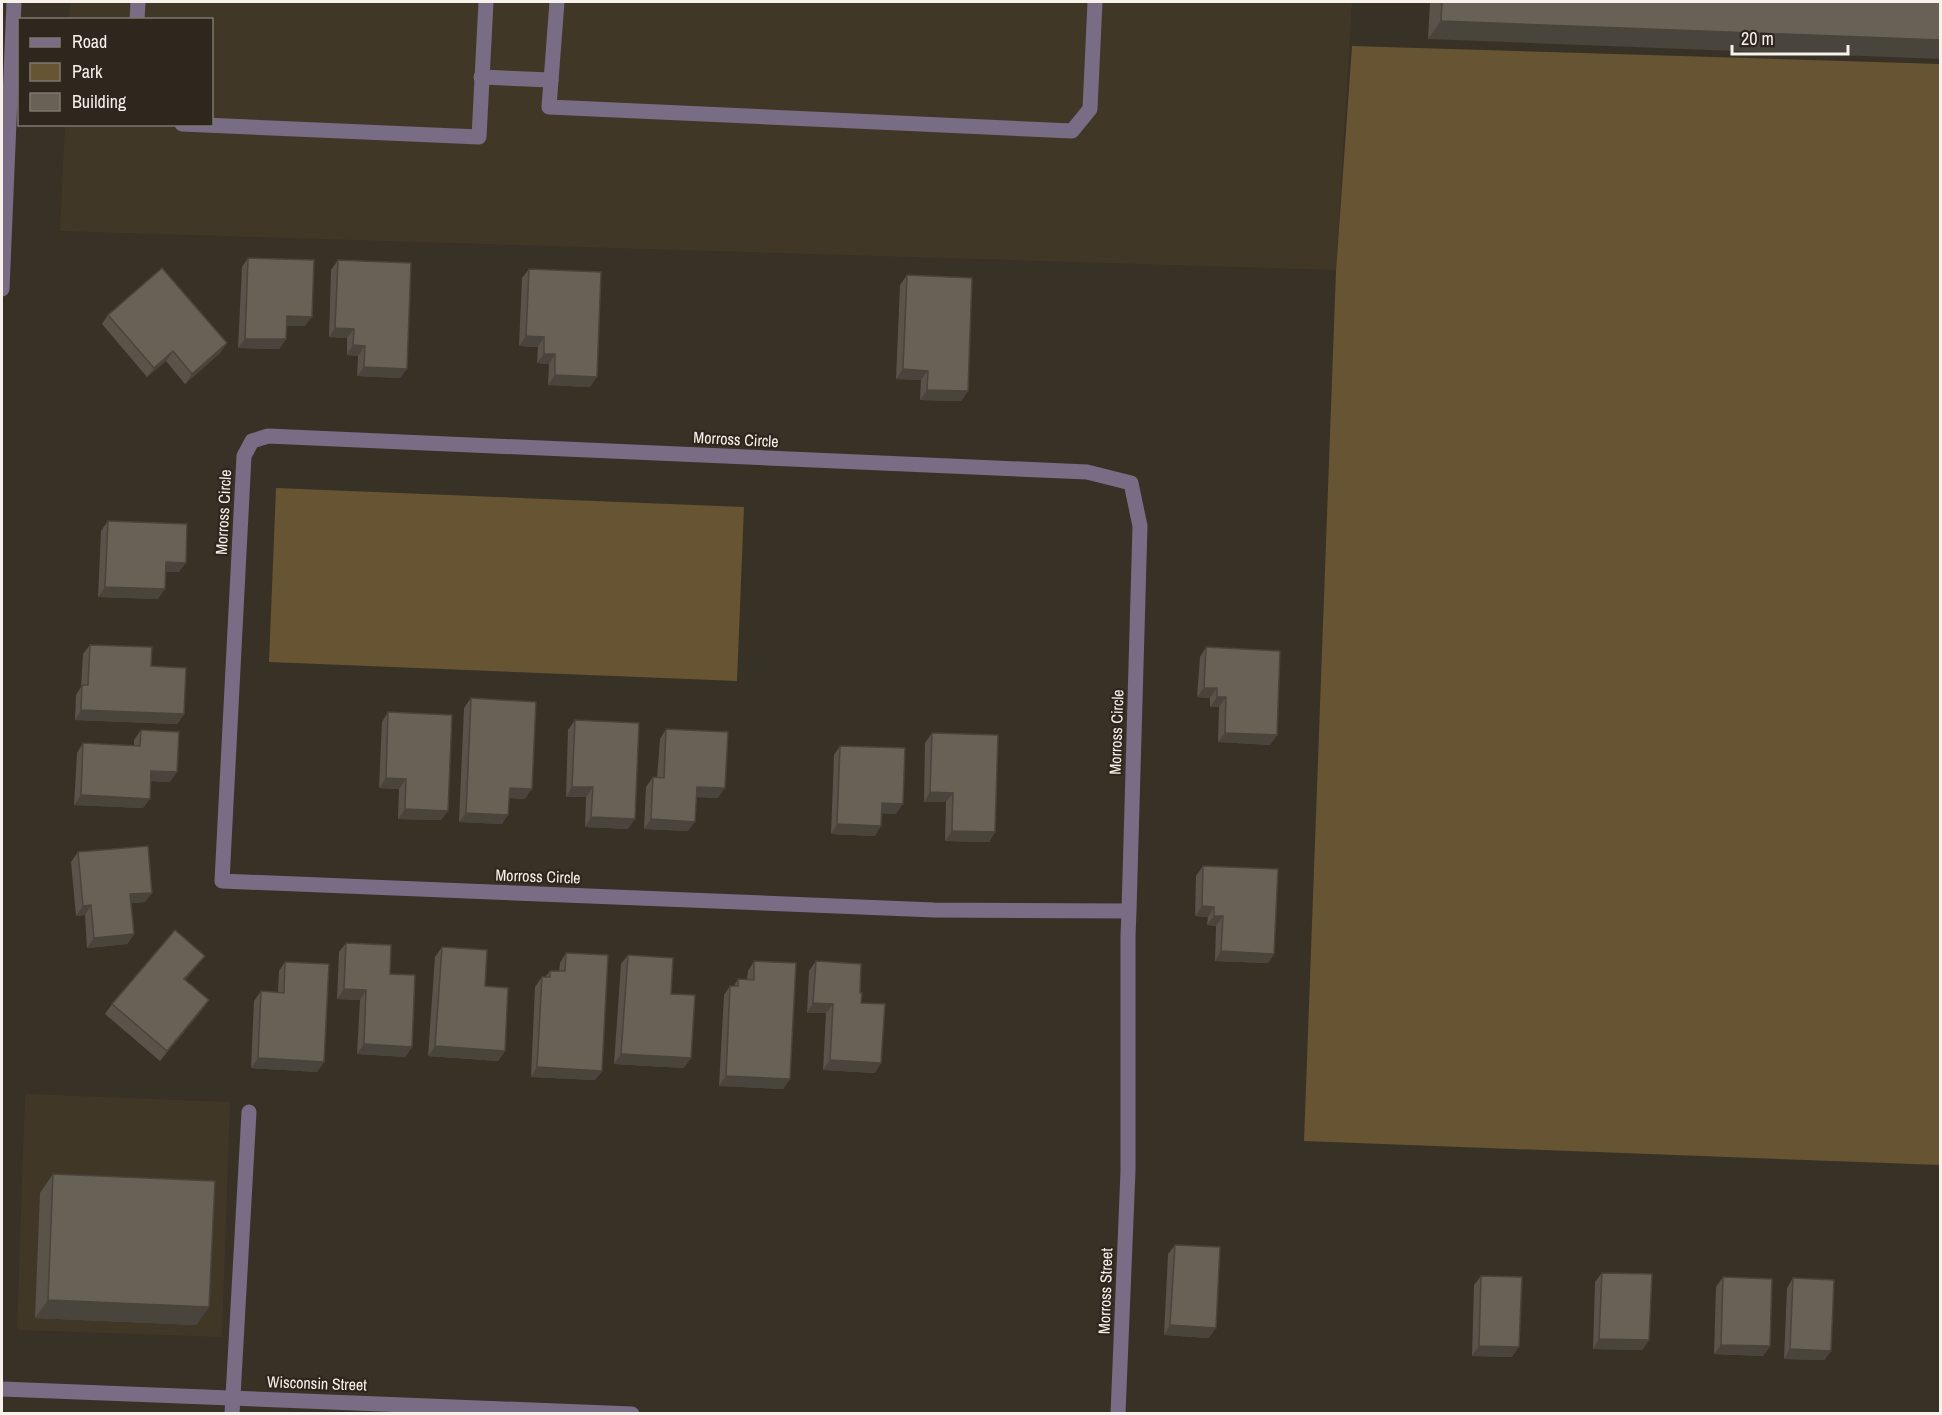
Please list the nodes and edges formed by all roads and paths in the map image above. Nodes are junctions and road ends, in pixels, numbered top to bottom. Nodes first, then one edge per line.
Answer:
1 (14, 2) edge
2 (138, 2) edge
3 (486, 2) edge
4 (557, 2) edge
5 (1095, 2) edge
6 (137, 18) edge
7 (481, 76) junction
8 (551, 80) junction
9 (14, 124) edge
10 (213, 125) edge
11 (2, 276) edge
12 (2, 289) edge
13 (1129, 911) junction
14 (249, 1112) dead end
15 (1128, 1171) joint
16 (2, 1389) edge
17 (232, 1406) edge
18 (632, 1413) edge
19 (1118, 1413) edge

1 - 9 street
2 - 6 street
3 - 7 street
4 - 8 street
5 - 8 street
7 - 8 street
7 - 10 street
9 - 11 street
11 - 12 street
13 - 13 street, Morross Circle
13 - 15 street, Morross Circle
14 - 17 street
15 - 19 street, Morross Street
16 - 17 street, Wisconsin Street
17 - 18 street, Wisconsin Street

